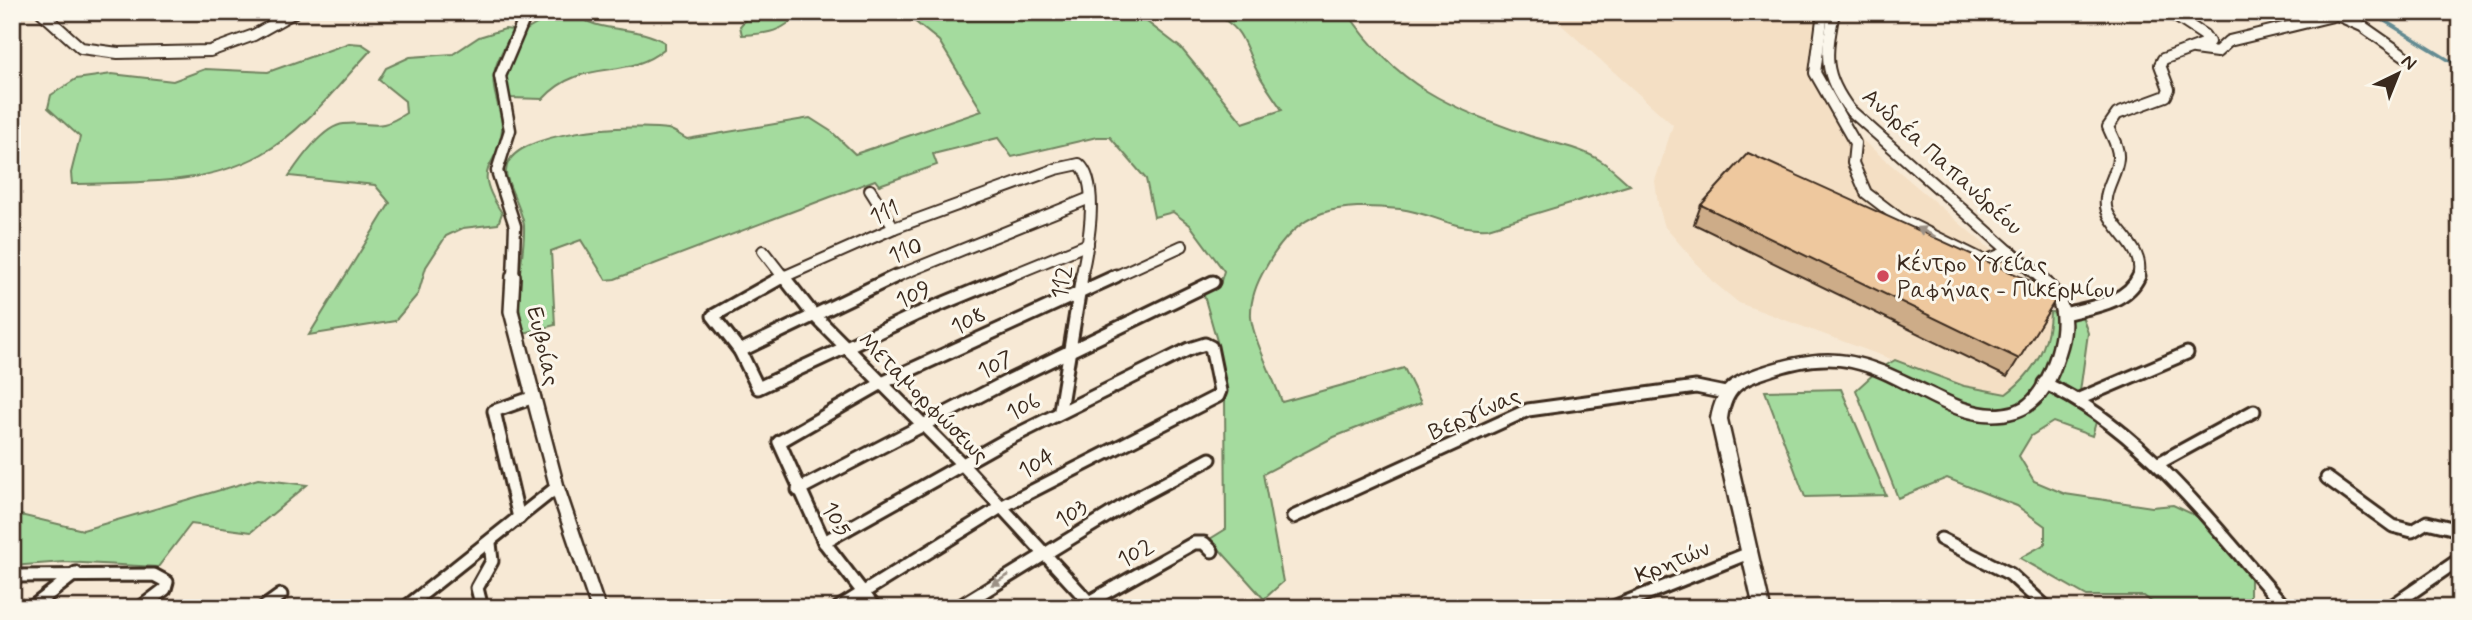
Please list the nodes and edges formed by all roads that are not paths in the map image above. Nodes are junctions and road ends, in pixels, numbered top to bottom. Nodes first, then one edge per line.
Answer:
1 (41, 12) edge
2 (295, 12) edge
3 (527, 12) edge
4 (1823, 12) edge
5 (1834, 12) edge
6 (2169, 12) edge
7 (2191, 49) junction
8 (2405, 56) dead end
9 (1079, 164) joint
10 (870, 190) dead end
11 (1090, 198) junction
12 (894, 228) junction
13 (1088, 244) junction
14 (1182, 246) dead end
15 (763, 251) dead end
16 (2009, 251) junction
17 (785, 276) junction
18 (1213, 282) dead end
19 (1079, 293) junction
20 (813, 313) junction
21 (2064, 314) junction
22 (1211, 346) joint
23 (846, 348) junction
24 (740, 351) junction
25 (1069, 352) junction
26 (2187, 354) dead end
27 (882, 383) junction
28 (2044, 383) junction
29 (1725, 393) junction
30 (534, 397) junction
31 (2078, 399) junction
32 (1060, 410) junction
33 (2254, 411) dead end
34 (923, 425) junction
35 (779, 442) joint
36 (1210, 460) dead end
37 (960, 462) junction
38 (2157, 464) junction
39 (2327, 478) dead end
40 (557, 487) junction
41 (798, 491) junction
42 (1001, 507) junction
43 (1293, 517) dead end
44 (519, 518) junction
45 (2460, 530) edge
46 (1941, 539) dead end
47 (824, 542) junction
48 (490, 543) junction
49 (1212, 551) dead end
50 (1749, 553) junction
51 (1045, 554) junction
52 (2460, 559) edge
53 (76, 573) junction
54 (12, 576) edge
55 (862, 592) junction
56 (281, 595) dead end
57 (1083, 604) edge
58 (31, 608) edge
59 (139, 608) edge
60 (263, 608) edge
61 (405, 608) edge
62 (482, 608) edge
63 (598, 608) edge
64 (838, 608) edge
65 (876, 608) edge
66 (957, 608) edge
67 (1611, 608) edge
68 (1762, 608) edge
69 (2047, 608) edge
70 (2286, 608) edge
71 (2389, 608) edge

1 - 2 street
3 - 30 street, Ευβοίας
16 -> 4 street
5 - 16 street, Ανδρέα Παπανδρέου
6 - 7 street
7 - 8 street
7 - 21 street
9 - 11 street, 112
9 - 12 street, 111
10 - 12 street
11 - 13 street, 112
11 - 20 street, 110
12 - 17 street, 111
13 - 19 street, 112
13 - 23 street, 109
14 - 19 street, 108
15 - 17 street, Μεταμορφώσεως
16 - 21 main road, Ανδρέα Παπανδρέου
17 - 20 street, Μεταμορφώσεως
17 - 24 street, 111
18 - 25 street, 107
19 - 25 street, 112
19 - 27 street, 108
20 - 23 street, Μεταμορφώσεως
20 - 24 street, 110
21 - 28 main road
22 - 32 street, 106
22 - 42 street, 104
23 - 24 street, 109
23 - 27 street, Μεταμορφώσεως
25 - 32 street, 112
25 - 34 street, 107
26 - 31 street
27 - 34 street, Μεταμορφώσεως
27 - 35 street, 108
28 - 29 main road
28 - 31 street
29 - 43 street, Βεργίνας
29 - 50 main road
30 - 40 street, Ευβοίας
30 - 44 street
31 - 38 street
32 - 37 street, 106
33 - 38 street
34 - 37 street, Μεταμορφώσεως
34 - 41 street, 107
35 - 41 street, 105
36 - 51 street, 103
37 - 42 street, Μεταμορφώσεως
37 - 47 street, 106
38 - 70 street
39 - 45 street
40 - 44 street
40 - 63 street, Ευβοίας
41 - 47 street, 105
42 - 51 street, Μεταμορφώσεως
42 - 55 street, 104
44 - 48 street
46 - 69 street
47 - 55 street, 105
48 - 61 street
48 - 62 street
49 - 57 street, 102
50 - 67 street, Κρητών
50 - 68 main road
51 - 57 street, Μεταμορφώσεως
51 -> 66 street, 103
52 - 71 street
53 - 54 street
53 - 58 street
53 - 59 street
55 - 64 street, 104
55 - 65 street, 105
56 - 60 street

